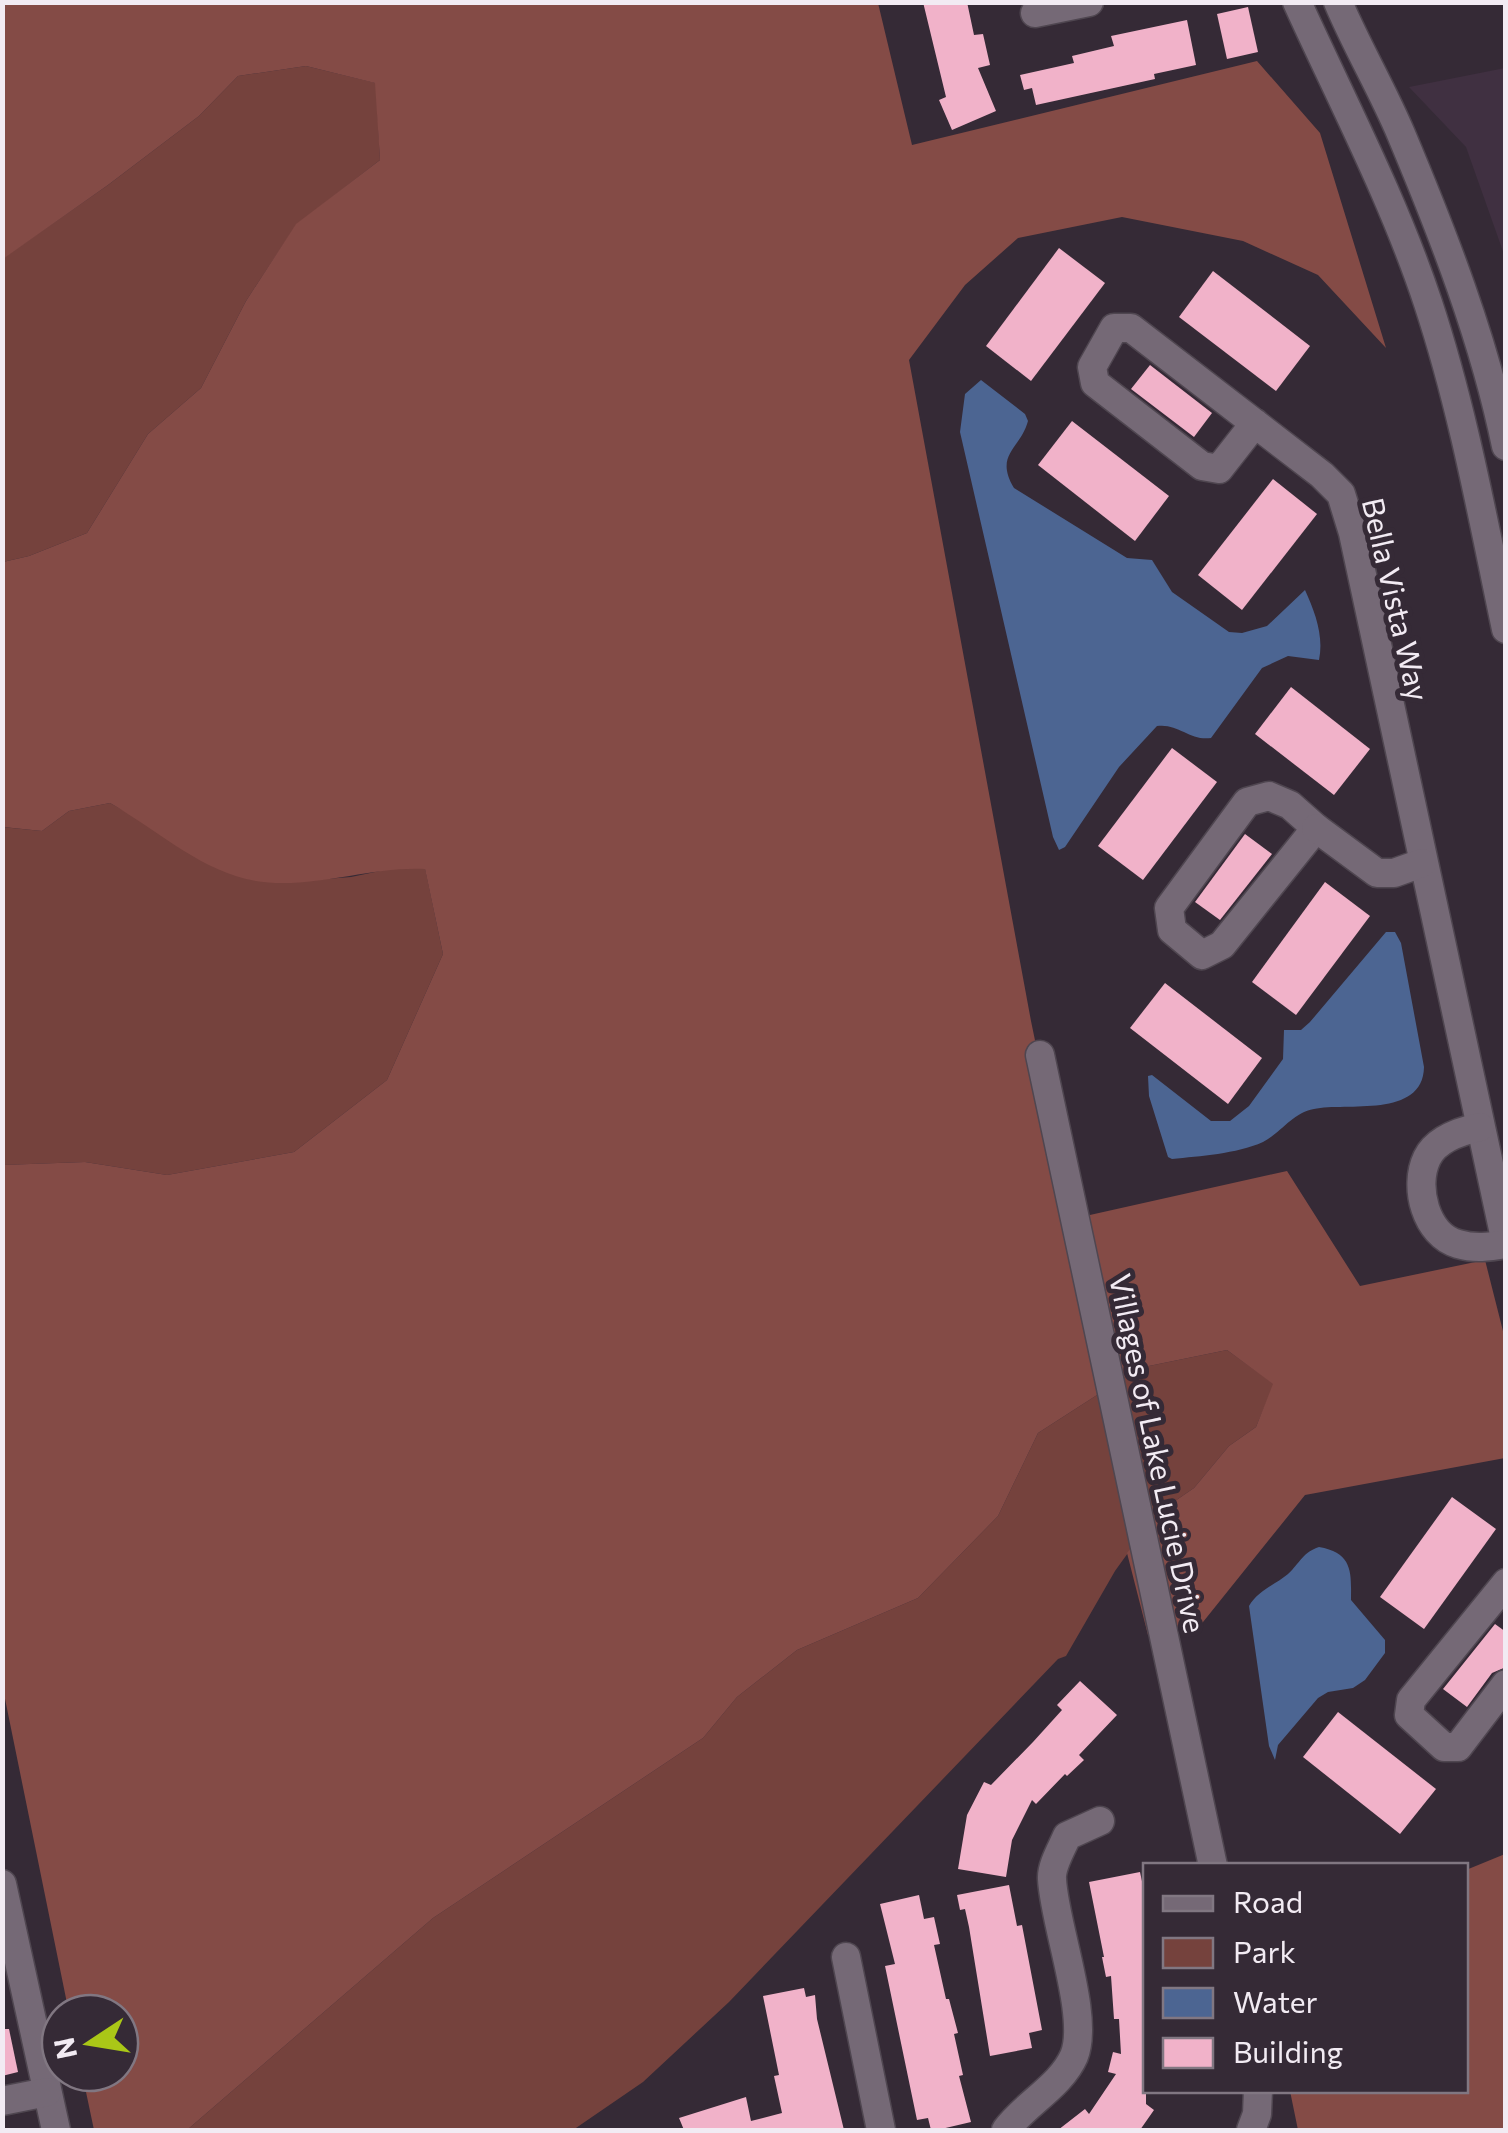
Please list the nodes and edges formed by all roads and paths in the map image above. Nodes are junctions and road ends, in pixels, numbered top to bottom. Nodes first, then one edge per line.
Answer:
1 (1089, 2) edge
2 (1297, 2) edge
3 (1338, 2) edge
4 (1035, 13) dead end
5 (1255, 423) junction
6 (1505, 440) edge
7 (1468, 449) junction
8 (1506, 630) edge
9 (1316, 828) junction
10 (1422, 863) junction
11 (1040, 1055) dead end
12 (1480, 1127) junction
13 (1499, 1186) edge
14 (1506, 1243) edge
15 (1506, 1582) edge
16 (1506, 1684) edge
17 (1100, 1821) dead end
18 (1212, 1863) edge
19 (2, 1884) edge
20 (7, 1929) edge
21 (846, 1958) dead end
22 (40, 2060) edge
23 (43, 2093) edge
24 (48, 2093) edge
25 (1258, 2093) edge
26 (2, 2101) edge
27 (56, 2130) edge
28 (881, 2130) edge
29 (1006, 2130) edge
30 (1251, 2130) edge

1 - 4 street
2 - 7 street
3 - 6 street
5 - 5 street, Bella Vista Way
5 - 10 street, Bella Vista Way
6 - 7 street
7 - 8 street
9 - 9 street
9 - 10 street
10 - 12 street, Bella Vista Way
11 - 18 street, Villages of Lake Lucie Drive
12 - 13 street, Bella Vista Way
12 - 14 street
13 - 14 street, Bella Vista Way
15 - 16 street
17 - 29 street
19 - 20 street
20 - 22 street
21 - 28 street
23 - 26 street
24 - 27 street
25 - 30 street

